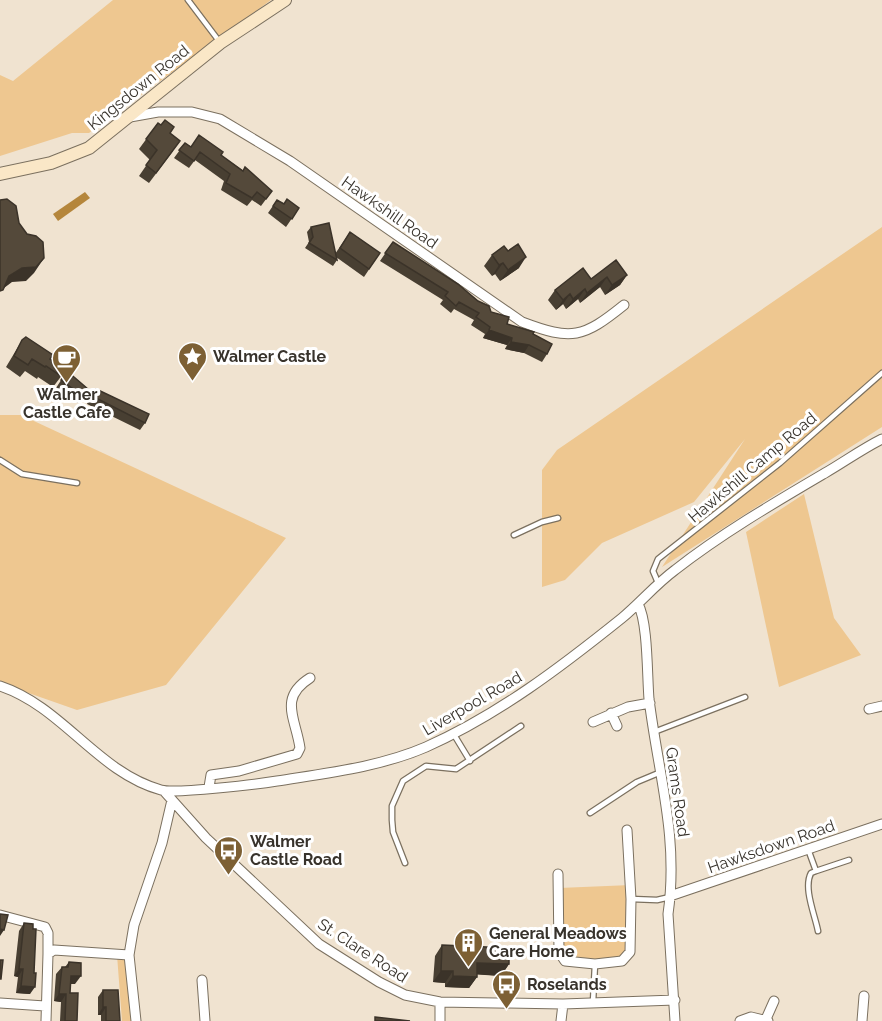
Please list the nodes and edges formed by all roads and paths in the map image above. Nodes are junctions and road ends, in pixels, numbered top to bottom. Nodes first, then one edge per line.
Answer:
1 (188, 0) edge
2 (285, 0) edge
3 (220, 43) junction
4 (130, 117) junction
5 (0, 174) edge
6 (624, 305) dead end
7 (882, 373) edge
8 (882, 439) edge
9 (0, 460) edge
10 (77, 483) dead end
11 (558, 518) dead end
12 (514, 535) dead end
13 (658, 585) junction
14 (638, 604) junction
15 (310, 678) dead end
16 (0, 686) edge
17 (745, 697) dead end
18 (650, 703) junction
19 (882, 706) edge
20 (869, 709) dead end
21 (611, 713) junction
22 (593, 722) dead end
23 (521, 726) dead end
24 (617, 726) dead end
25 (654, 732) junction
26 (453, 733) junction
27 (470, 761) junction
28 (661, 772) junction
29 (209, 787) junction
30 (164, 791) junction
31 (172, 800) junction
32 (590, 813) dead end
33 (882, 824) edge
34 (627, 830) dead end
35 (808, 849) junction
36 (849, 860) dead end
37 (405, 863) dead end
38 (816, 871) junction
39 (558, 874) dead end
40 (670, 896) junction
41 (631, 899) junction
42 (0, 915) edge
43 (818, 931) dead end
44 (48, 954) junction
45 (129, 954) junction
46 (595, 964) junction
47 (202, 980) dead end
48 (864, 996) dead end
49 (675, 1000) junction
50 (440, 1002) junction
51 (594, 1002) junction
52 (774, 1002) dead end
53 (0, 1003) edge
54 (563, 1004) junction
55 (45, 1006) junction
56 (767, 1020) edge
57 (46, 1021) edge
58 (136, 1021) edge
59 (205, 1021) edge
60 (440, 1021) edge
61 (561, 1021) edge
62 (675, 1021) edge
63 (740, 1021) edge
64 (862, 1021) edge

1 - 3 lane
2 - 3 street, Kingsdown Road
3 - 4 street, Kingsdown Road
4 - 5 street, Kingsdown Road
4 - 6 street, Hawkshill Road
7 - 13 lane, Hawkshill Camp Road
8 - 13 street, Liverpool Road
9 - 10 lane
11 - 12 lane
13 - 14 street, Liverpool Road
14 - 18 street, Grams Road
14 - 26 street, Liverpool Road
15 - 29 street
16 - 30 street, Liverpool Road
17 - 25 lane
18 - 21 street
18 - 25 street, Grams Road
19 - 20 street
21 - 22 street
21 - 24 street
23 - 27 lane
25 - 28 street, Grams Road
26 - 27 lane
26 - 29 street, Liverpool Road
27 - 37 lane
28 - 32 lane
28 - 40 street, Grams Road
29 - 30 street, Liverpool Road
30 - 31 street, St. Clare Road
31 - 45 street
31 - 50 street, St. Clare Road
33 - 35 street, Hawksdown Road
34 - 41 street
35 - 38 lane
35 - 40 street, Hawksdown Road
36 - 38 lane
38 - 43 lane
39 - 46 street
40 - 41 lane
40 - 49 street, Grams Road
41 - 46 street
42 - 44 street
44 - 45 street
44 - 55 street
45 - 58 street
46 - 51 lane
47 - 59 street
48 - 64 street
49 - 51 street, St. Clare Road
49 - 62 street, Grams Road
50 - 54 street, St. Clare Road
50 - 60 street
51 - 54 street, St. Clare Road
52 - 56 street
53 - 55 street
54 - 61 street
55 - 57 street
56 - 63 street

